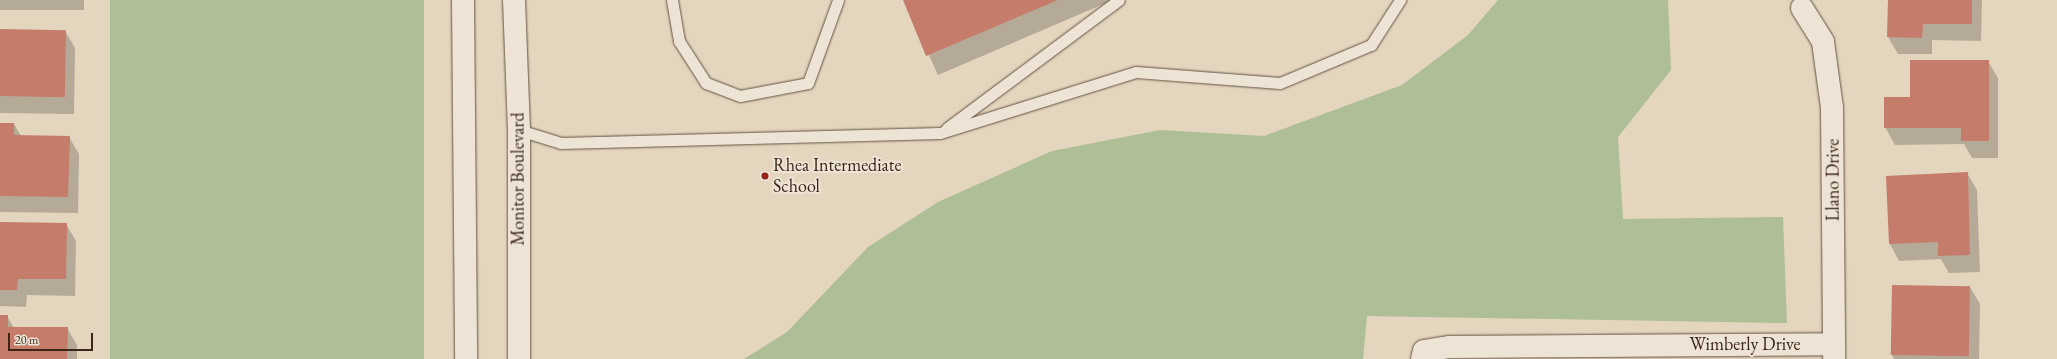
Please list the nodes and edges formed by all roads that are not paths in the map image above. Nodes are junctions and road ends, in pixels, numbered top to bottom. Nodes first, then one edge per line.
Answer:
1 (463, 0) edge
2 (514, 0) edge
3 (672, 0) edge
4 (838, 0) edge
5 (1119, 0) edge
6 (1400, 0) edge
7 (1802, 8) dead end
8 (519, 130) junction
9 (940, 133) junction
10 (1834, 351) edge
11 (466, 359) edge
12 (519, 359) edge
13 (1422, 359) edge

1 - 11 street
2 - 8 street, Monitor Boulevard
3 - 4 lane
5 - 9 lane
6 - 9 lane
7 - 10 street, Llano Drive
8 - 9 lane
8 - 12 street, Monitor Boulevard
10 - 13 street, Wimberly Drive

